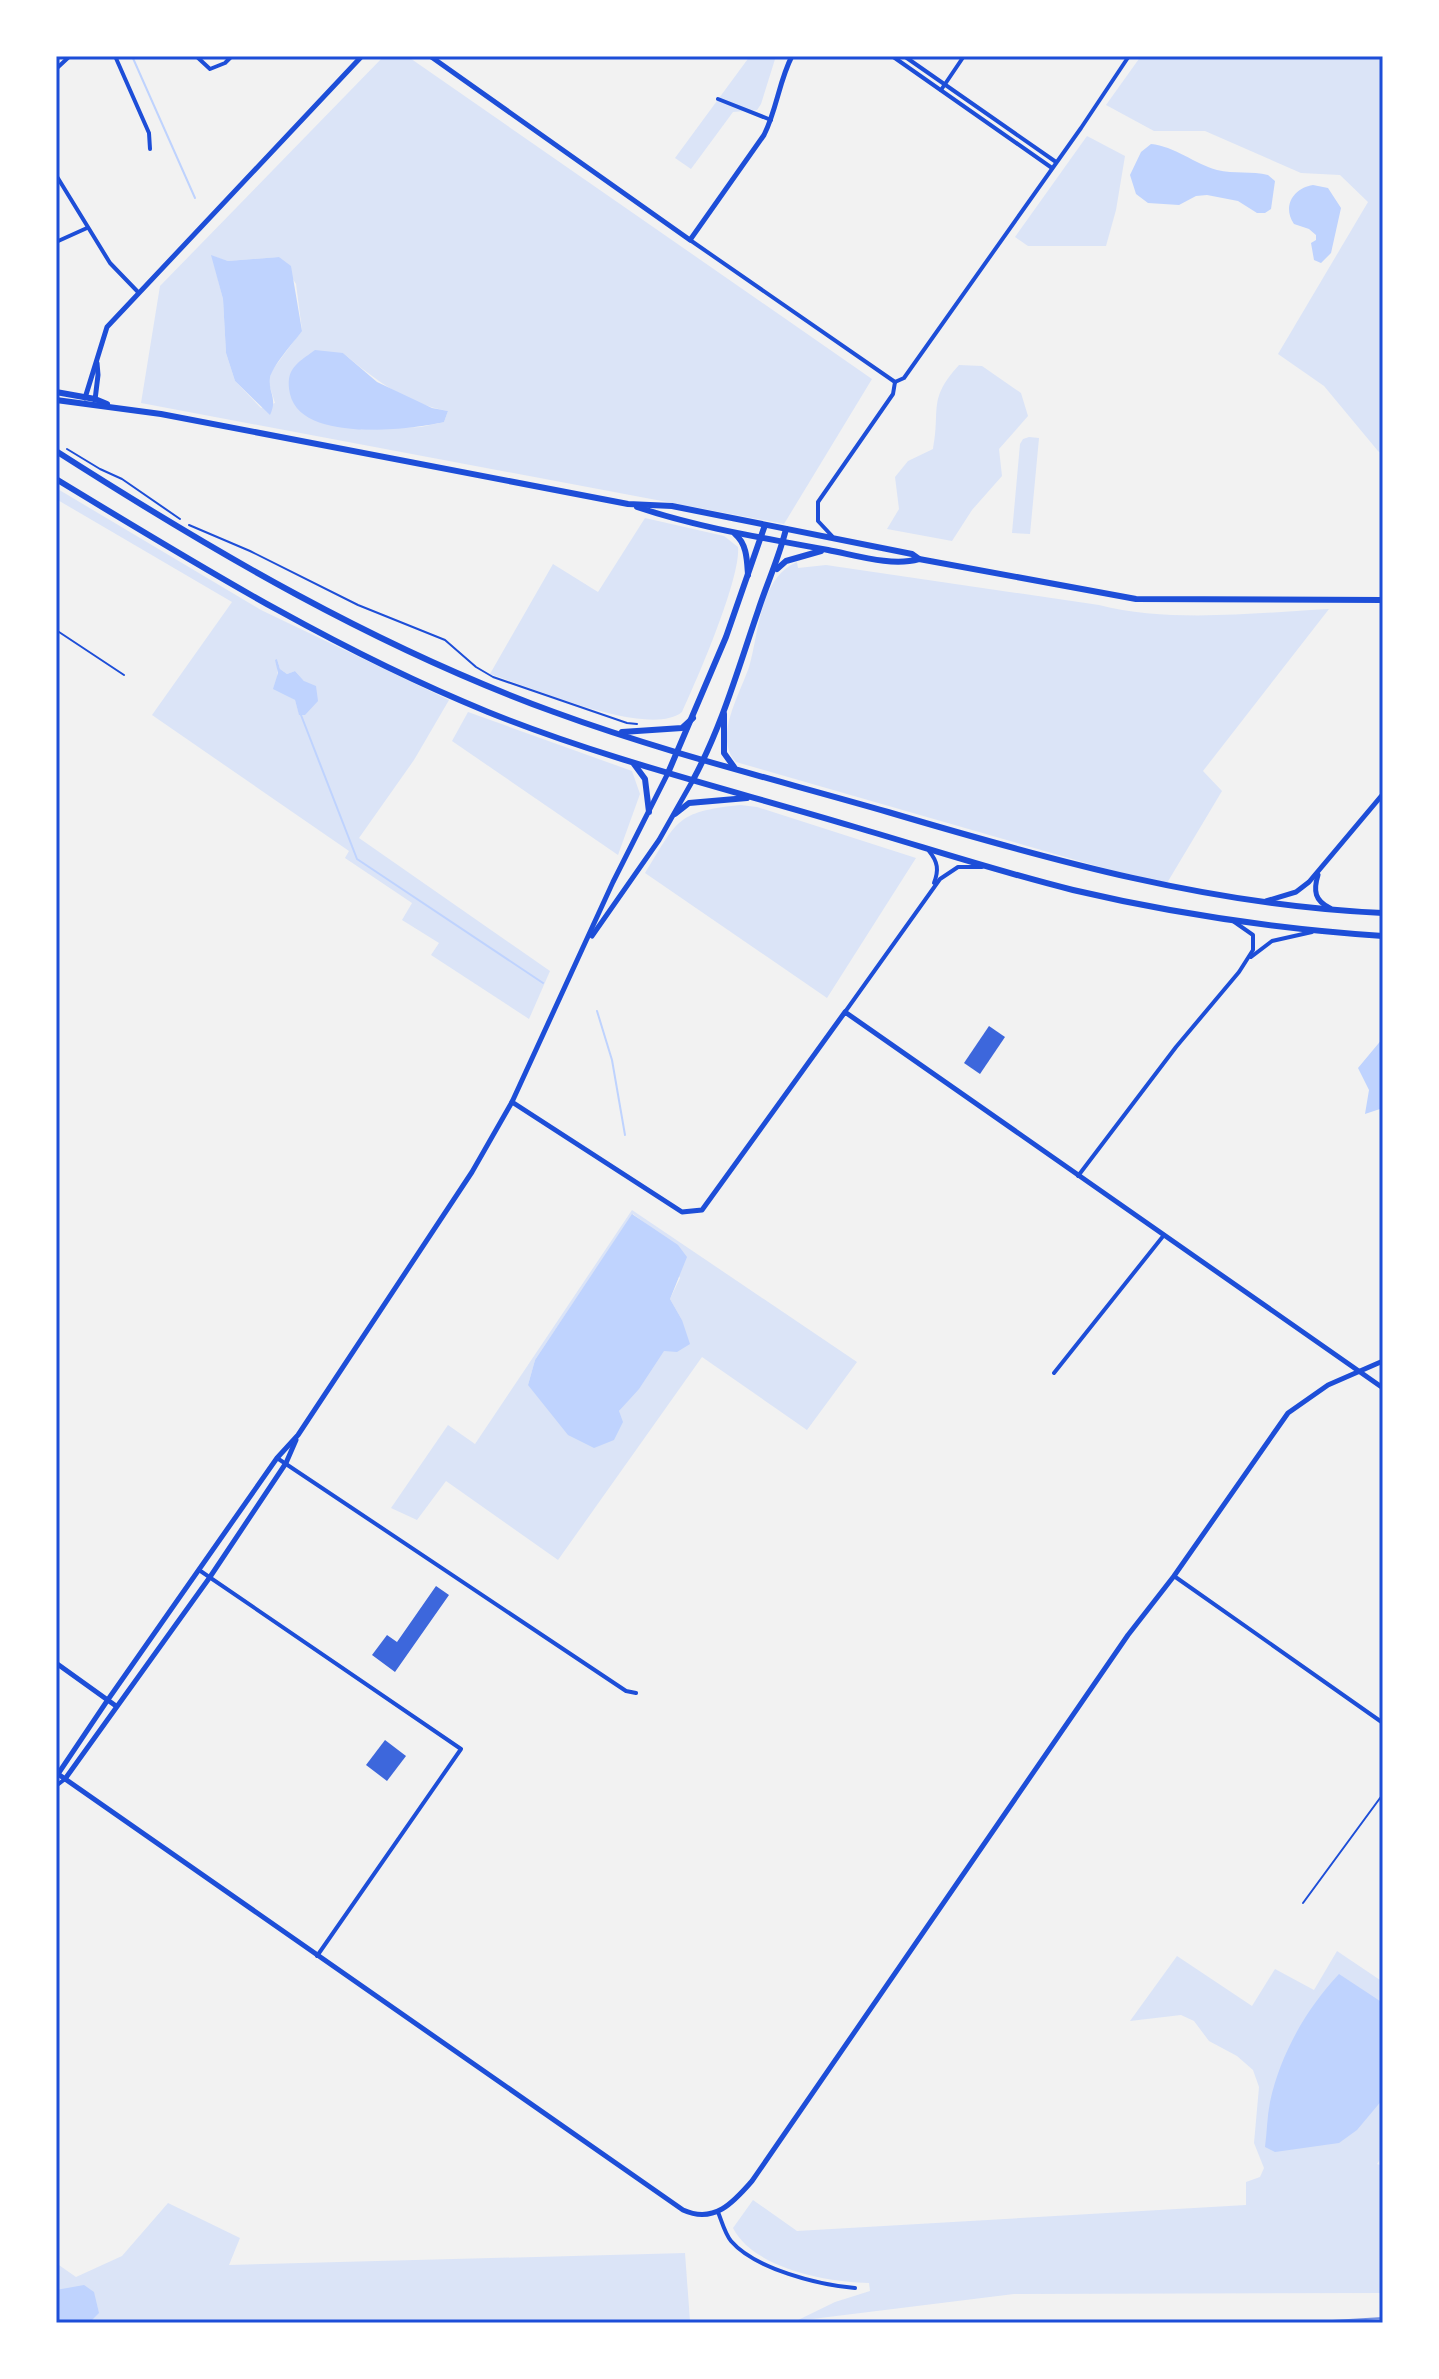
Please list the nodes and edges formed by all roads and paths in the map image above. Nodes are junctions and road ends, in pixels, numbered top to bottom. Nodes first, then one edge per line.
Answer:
1 (70, 56) edge
2 (115, 56) edge
3 (196, 56) edge
4 (232, 56) edge
5 (362, 56) edge
6 (430, 56) edge
7 (792, 56) edge
8 (892, 56) edge
9 (904, 56) edge
10 (964, 56) edge
11 (1129, 56) edge
12 (56, 69) edge
13 (944, 84) junction
14 (941, 90) junction
15 (718, 99) dead end
16 (771, 120) junction
17 (150, 149) dead end
18 (1056, 162) junction
19 (1052, 168) junction
20 (56, 175) edge
21 (87, 228) junction
22 (690, 240) junction
23 (56, 242) edge
24 (138, 292) junction
25 (97, 362) junction
26 (895, 382) junction
27 (56, 392) edge
28 (56, 400) edge
29 (84, 401) junction
30 (95, 403) junction
31 (67, 449) dead end
32 (56, 451) edge
33 (56, 479) edge
34 (628, 504) junction
35 (765, 525) junction
36 (786, 529) junction
37 (731, 531) junction
38 (761, 537) junction
39 (834, 538) junction
40 (783, 541) junction
41 (826, 550) junction
42 (919, 559) junction
43 (774, 572) junction
44 (748, 578) junction
45 (1383, 600) edge
46 (56, 630) edge
47 (124, 675) dead end
48 (724, 714) junction
49 (693, 718) junction
50 (639, 724) dead end
51 (614, 732) junction
52 (679, 752) junction
53 (704, 759) junction
54 (631, 762) junction
55 (737, 768) junction
56 (668, 773) junction
57 (693, 780) junction
58 (1383, 794) edge
59 (754, 797) junction
60 (649, 812) junction
61 (675, 814) junction
62 (926, 848) junction
63 (992, 869) junction
64 (1318, 874) junction
65 (931, 889) junction
66 (1265, 901) junction
67 (1330, 908) junction
68 (1383, 913) edge
69 (1232, 920) junction
70 (1318, 931) junction
71 (1383, 936) edge
72 (585, 947) junction
73 (1246, 961) junction
74 (845, 1012) junction
75 (512, 1102) junction
76 (1078, 1176) junction
77 (1164, 1235) junction
78 (1383, 1361) edge
79 (1357, 1370) junction
80 (1054, 1373) dead end
81 (1383, 1388) edge
82 (298, 1435) junction
83 (277, 1458) junction
84 (286, 1463) junction
85 (199, 1570) junction
86 (1174, 1576) junction
87 (210, 1577) junction
88 (56, 1663) edge
89 (636, 1693) dead end
90 (107, 1700) junction
91 (116, 1706) junction
92 (1383, 1723) edge
93 (57, 1777) edge
94 (65, 1779) junction
95 (56, 1786) edge
96 (1383, 1794) edge
97 (1303, 1903) dead end
98 (317, 1956) junction
99 (718, 2212) junction
100 (855, 2288) dead end

1 - 12 street
2 - 17 street
3 - 4 street
5 - 24 street
6 - 22 street
7 - 16 street
8 - 14 street
9 - 13 street
10 - 13 street
11 - 18 street
13 - 14 street
13 - 18 street
14 - 19 street
15 - 16 street
16 - 22 street
18 - 19 street
19 - 26 street
20 - 21 street
21 - 23 street
21 - 24 street
22 - 26 street
24 - 25 street
25 - 29 street
25 - 30 street
26 - 39 street
27 - 29 main road
28 - 29 main road
29 - 30 main road
30 - 34 main road
31 - 50 path
32 - 51 main road
33 - 54 main road
34 - 35 main road
34 - 37 main road
35 - 36 main road
35 - 38 main road
36 - 39 main road
36 - 40 main road
37 - 38 main road
37 - 44 main road
38 - 40 main road
38 - 44 main road
39 - 42 main road
40 - 41 main road
40 - 43 main road
41 - 42 main road
41 - 43 main road
42 - 45 main road
43 - 48 main road
44 - 49 main road
46 - 47 lane
48 - 53 main road
48 - 55 main road
49 - 51 main road
49 - 52 main road
51 - 52 main road
52 - 53 main road
52 - 56 main road
53 - 55 main road
53 - 57 main road
54 - 56 main road
54 - 60 main road
55 - 66 main road
56 - 57 main road
56 - 60 street
57 - 59 main road
57 - 61 street
58 - 64 street
59 - 61 main road
59 - 62 main road
60 - 72 street
61 - 72 street
62 - 63 main road
62 - 65 street
63 - 65 street
63 - 69 main road
64 - 66 street
64 - 67 street
65 - 74 street
66 - 67 main road
67 - 68 main road
69 - 70 main road
69 - 73 street
70 - 71 main road
70 - 73 street
72 - 75 street
73 - 76 street
74 - 75 street
74 - 76 street
75 - 82 street
76 - 77 street
77 - 79 street
77 - 80 street
78 - 79 street
79 - 81 street
79 - 86 street
82 - 83 street
82 - 84 street
83 - 84 street
83 - 85 street
84 - 87 street
84 - 89 street
85 - 87 street
85 - 90 street
86 - 92 street
86 - 99 street
87 - 91 street
87 - 98 street
88 - 90 street
90 - 91 street
90 - 93 street
91 - 94 street
93 - 94 street
94 - 95 street
94 - 98 street
96 - 97 lane
98 - 99 street
99 - 100 street

